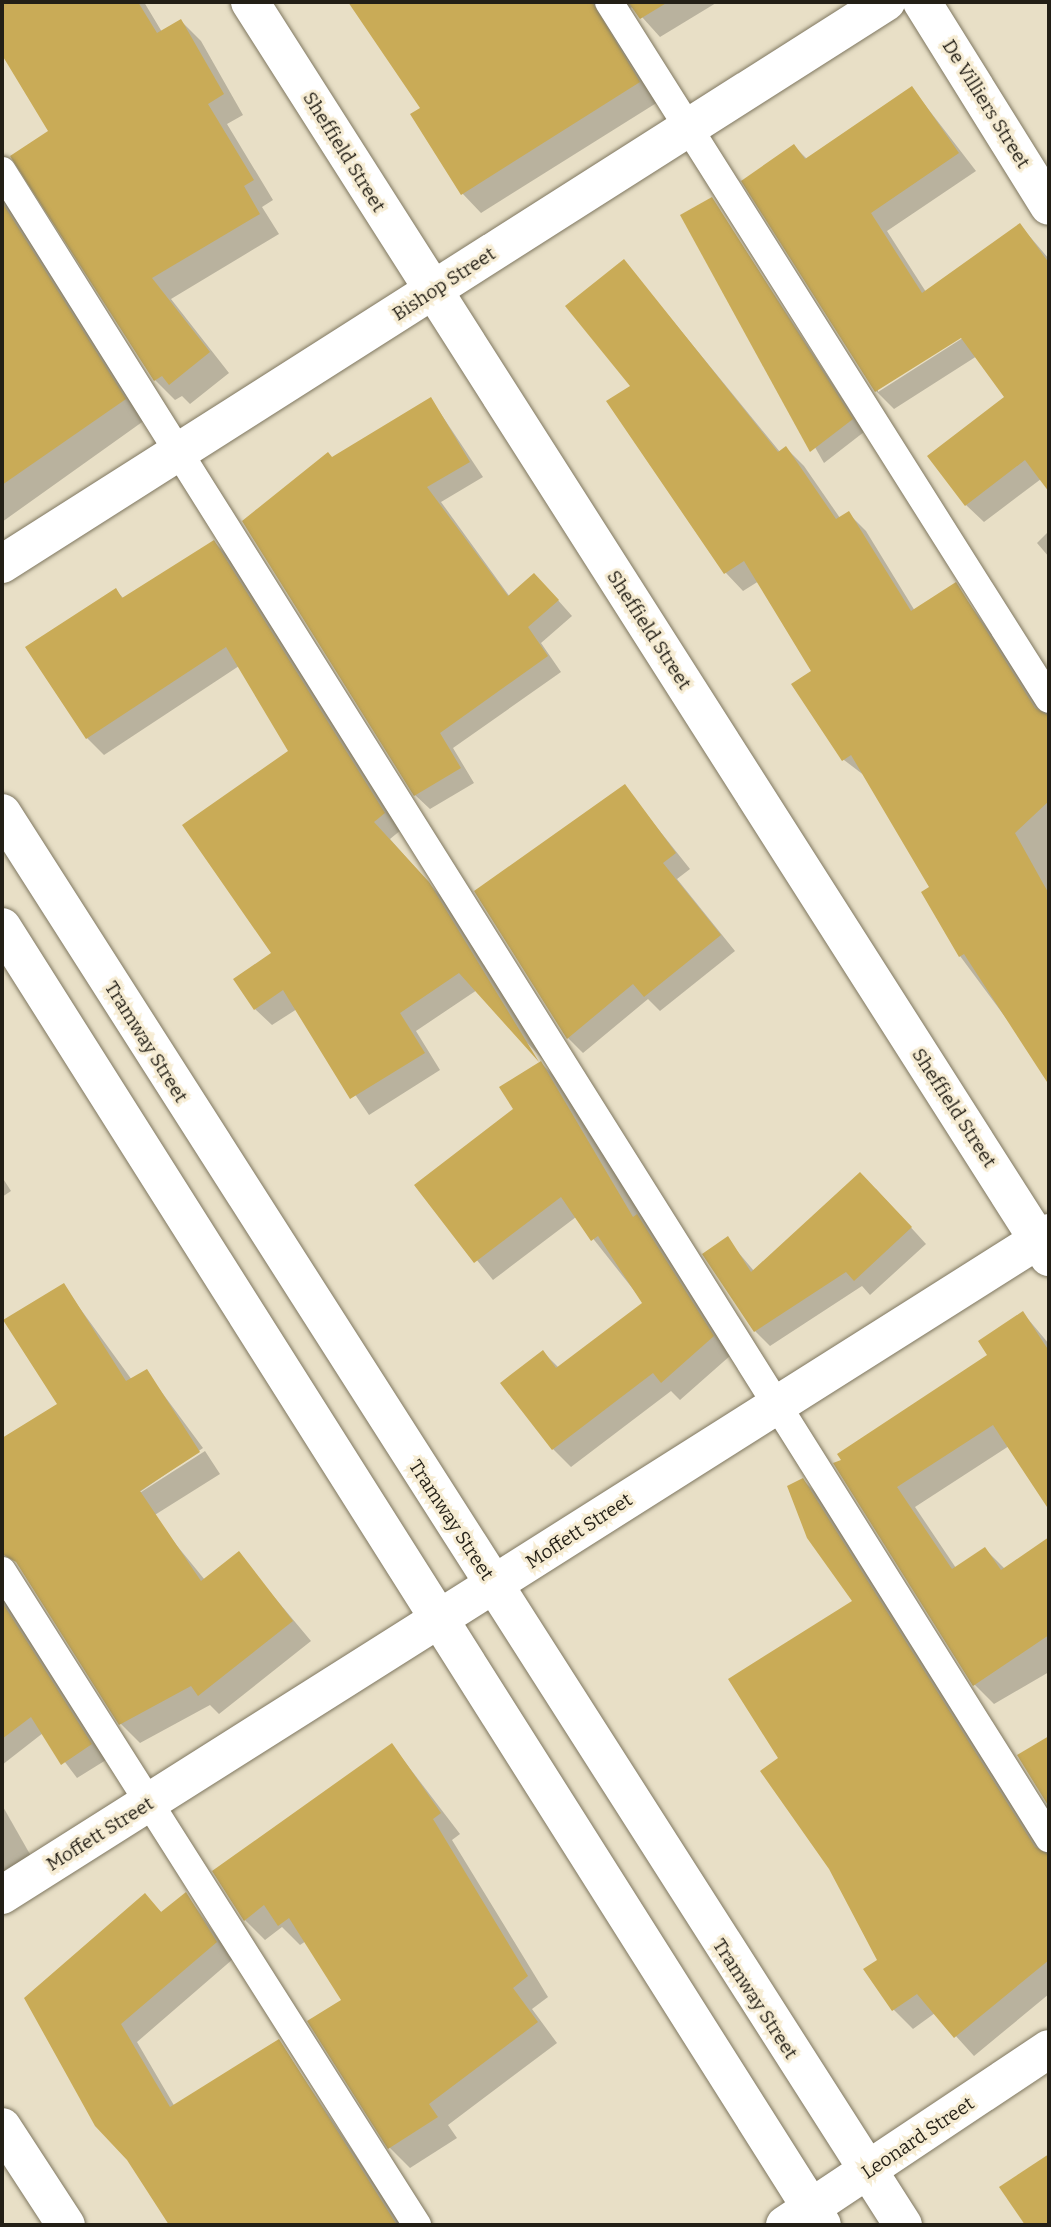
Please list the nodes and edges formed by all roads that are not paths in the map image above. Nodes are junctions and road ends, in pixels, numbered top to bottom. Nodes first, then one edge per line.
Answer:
1 (250, 2) edge
2 (609, 2) edge
3 (886, 2) edge
4 (922, 2) edge
5 (686, 127) junction
6 (2, 171) edge
7 (1049, 206) edge
8 (432, 292) junction
9 (178, 453) junction
10 (2, 564) edge
11 (1049, 699) edge
12 (2, 813) edge
13 (2, 927) edge
14 (188, 1109) junction
15 (136, 1141) junction
16 (1046, 1243) edge
17 (774, 1405) junction
18 (2, 1571) edge
19 (494, 1586) junction
20 (438, 1622) junction
21 (149, 1803) junction
22 (1049, 1838) edge
23 (2, 1895) edge
24 (1049, 2049) edge
25 (2, 2127) edge
26 (869, 2170) junction
27 (806, 2220) edge
28 (66, 2225) edge
29 (417, 2225) edge
30 (903, 2225) edge

1 - 8 street, Sheffield Street
2 - 5 lane
3 - 5 street, Bishop Street
4 - 7 street, De Villiers Street
5 - 8 street, Bishop Street
5 - 11 lane
6 - 9 lane
8 - 9 street, Bishop Street
8 - 16 street, Sheffield Street
9 - 10 street, Bishop Street
9 - 17 lane
12 - 14 street, Tramway Street
13 - 15 street
14 - 15 street
14 - 19 street, Tramway Street
15 - 20 street
16 - 17 street, Moffett Street
17 - 19 street, Moffett Street
17 - 22 lane
18 - 21 lane
19 - 20 street, Moffett Street
19 - 26 street, Tramway Street
20 - 21 street, Moffett Street
20 - 27 street
21 - 23 street, Moffett Street
21 - 29 lane
24 - 26 street, Leonard Street
25 - 28 street
26 - 27 street, Leonard Street
26 - 30 street, Tramway Street

